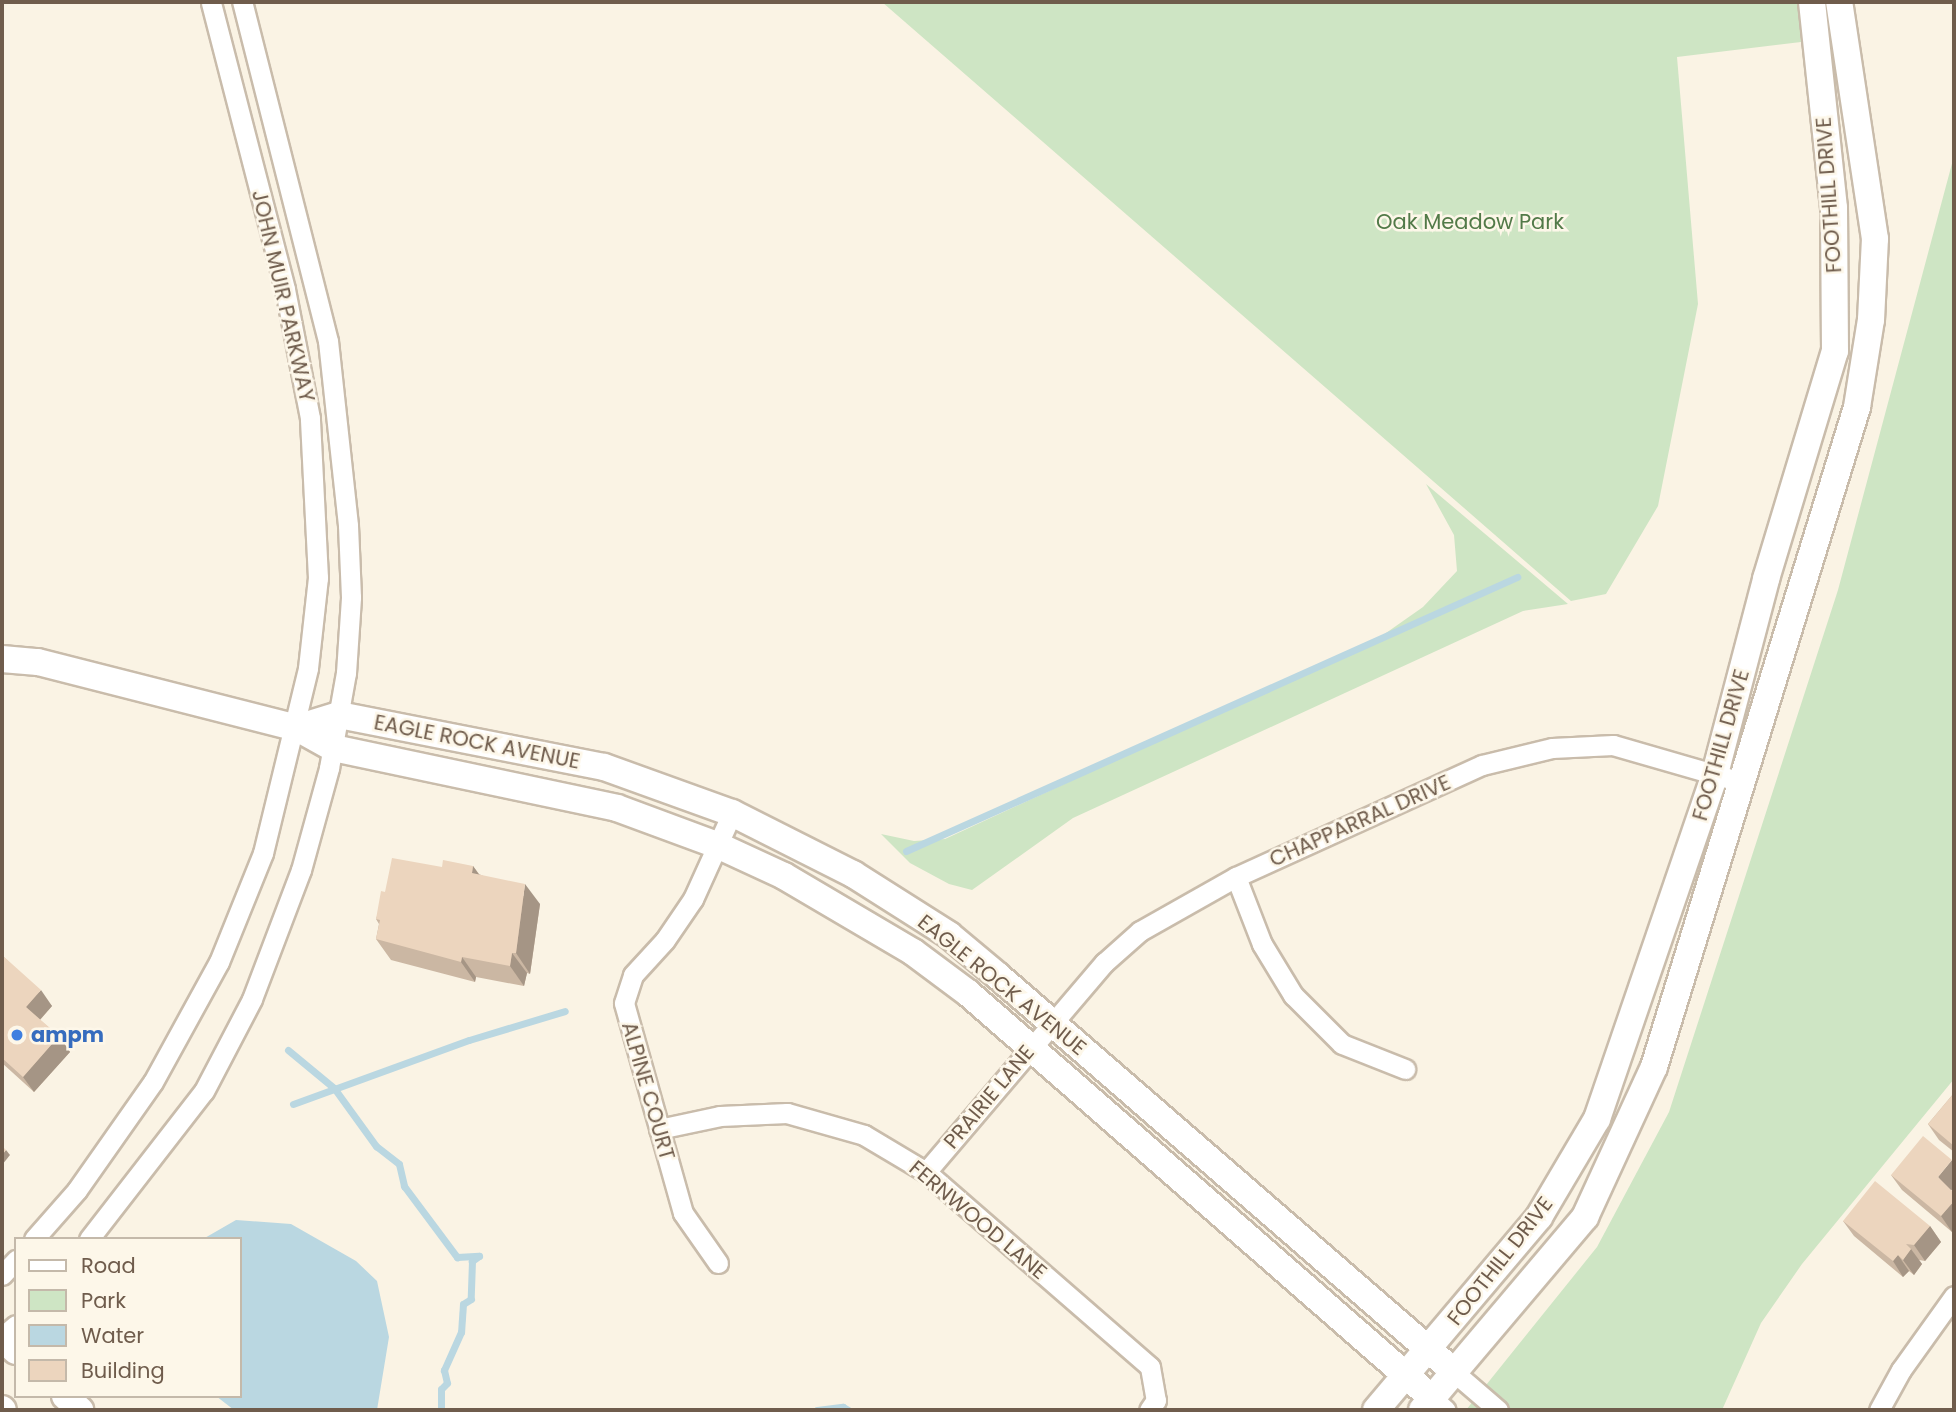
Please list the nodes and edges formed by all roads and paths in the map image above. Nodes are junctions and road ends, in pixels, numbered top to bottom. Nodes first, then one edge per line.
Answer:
1 (211, 2) edge
2 (242, 2) edge
3 (1812, 2) edge
4 (1839, 2) edge
5 (2, 659) edge
6 (339, 715) junction
7 (297, 728) junction
8 (333, 748) junction
9 (1715, 774) junction
10 (1741, 782) junction
11 (732, 813) junction
12 (717, 845) junction
13 (1237, 877) junction
14 (1051, 1023) junction
15 (1030, 1048) junction
16 (1405, 1069) dead end
17 (659, 1129) junction
18 (926, 1172) junction
19 (36, 1237) edge
20 (91, 1237) edge
21 (14, 1262) edge
22 (718, 1263) dead end
23 (2, 1275) edge
24 (1954, 1296) edge
25 (1429, 1351) junction
26 (1455, 1373) junction
27 (1406, 1376) junction
28 (67, 1398) edge
29 (1433, 1406) edge
30 (80, 1410) edge
31 (1149, 1410) edge
32 (1377, 1410) edge
33 (1498, 1410) edge
34 (1879, 1410) edge

1 - 7 street, JOHN MUIR PARKWAY
2 - 6 street, JOHN MUIR PARKWAY
3 - 9 street, FOOTHILL DRIVE
4 - 10 street, FOOTHILL DRIVE
5 - 7 street, EAGLE ROCK AVENUE
6 - 7 street, EAGLE ROCK AVENUE
6 - 8 street, JOHN MUIR PARKWAY
6 - 11 street, EAGLE ROCK AVENUE
7 - 8 street, EAGLE ROCK AVENUE
7 - 19 street, JOHN MUIR PARKWAY
8 - 12 street, EAGLE ROCK AVENUE
8 - 20 street, JOHN MUIR PARKWAY
9 - 10 street, CHAPPARRAL DRIVE
9 - 13 street, CHAPPARRAL DRIVE
9 - 25 street, FOOTHILL DRIVE
10 - 26 street, FOOTHILL DRIVE
11 - 12 street, ALPINE COURT
11 - 14 street, EAGLE ROCK AVENUE
12 - 15 street, EAGLE ROCK AVENUE
12 - 17 street, ALPINE COURT
13 - 14 street, CHAPPARRAL DRIVE
13 - 16 street
14 - 15 street, PRAIRIE LANE
14 - 25 street, EAGLE ROCK AVENUE
15 - 18 street, PRAIRIE LANE
15 - 27 street, EAGLE ROCK AVENUE
17 - 18 street, FERNWOOD LANE
17 - 22 street, ALPINE COURT
18 - 31 street, FERNWOOD LANE
21 - 23 street
24 - 34 street
25 - 26 street, EAGLE ROCK AVENUE
25 - 27 street, FOOTHILL DRIVE
26 - 29 street, FOOTHILL DRIVE
26 - 33 street
27 - 29 street, EAGLE ROCK AVENUE
27 - 32 street, FOOTHILL DRIVE
28 - 30 street

